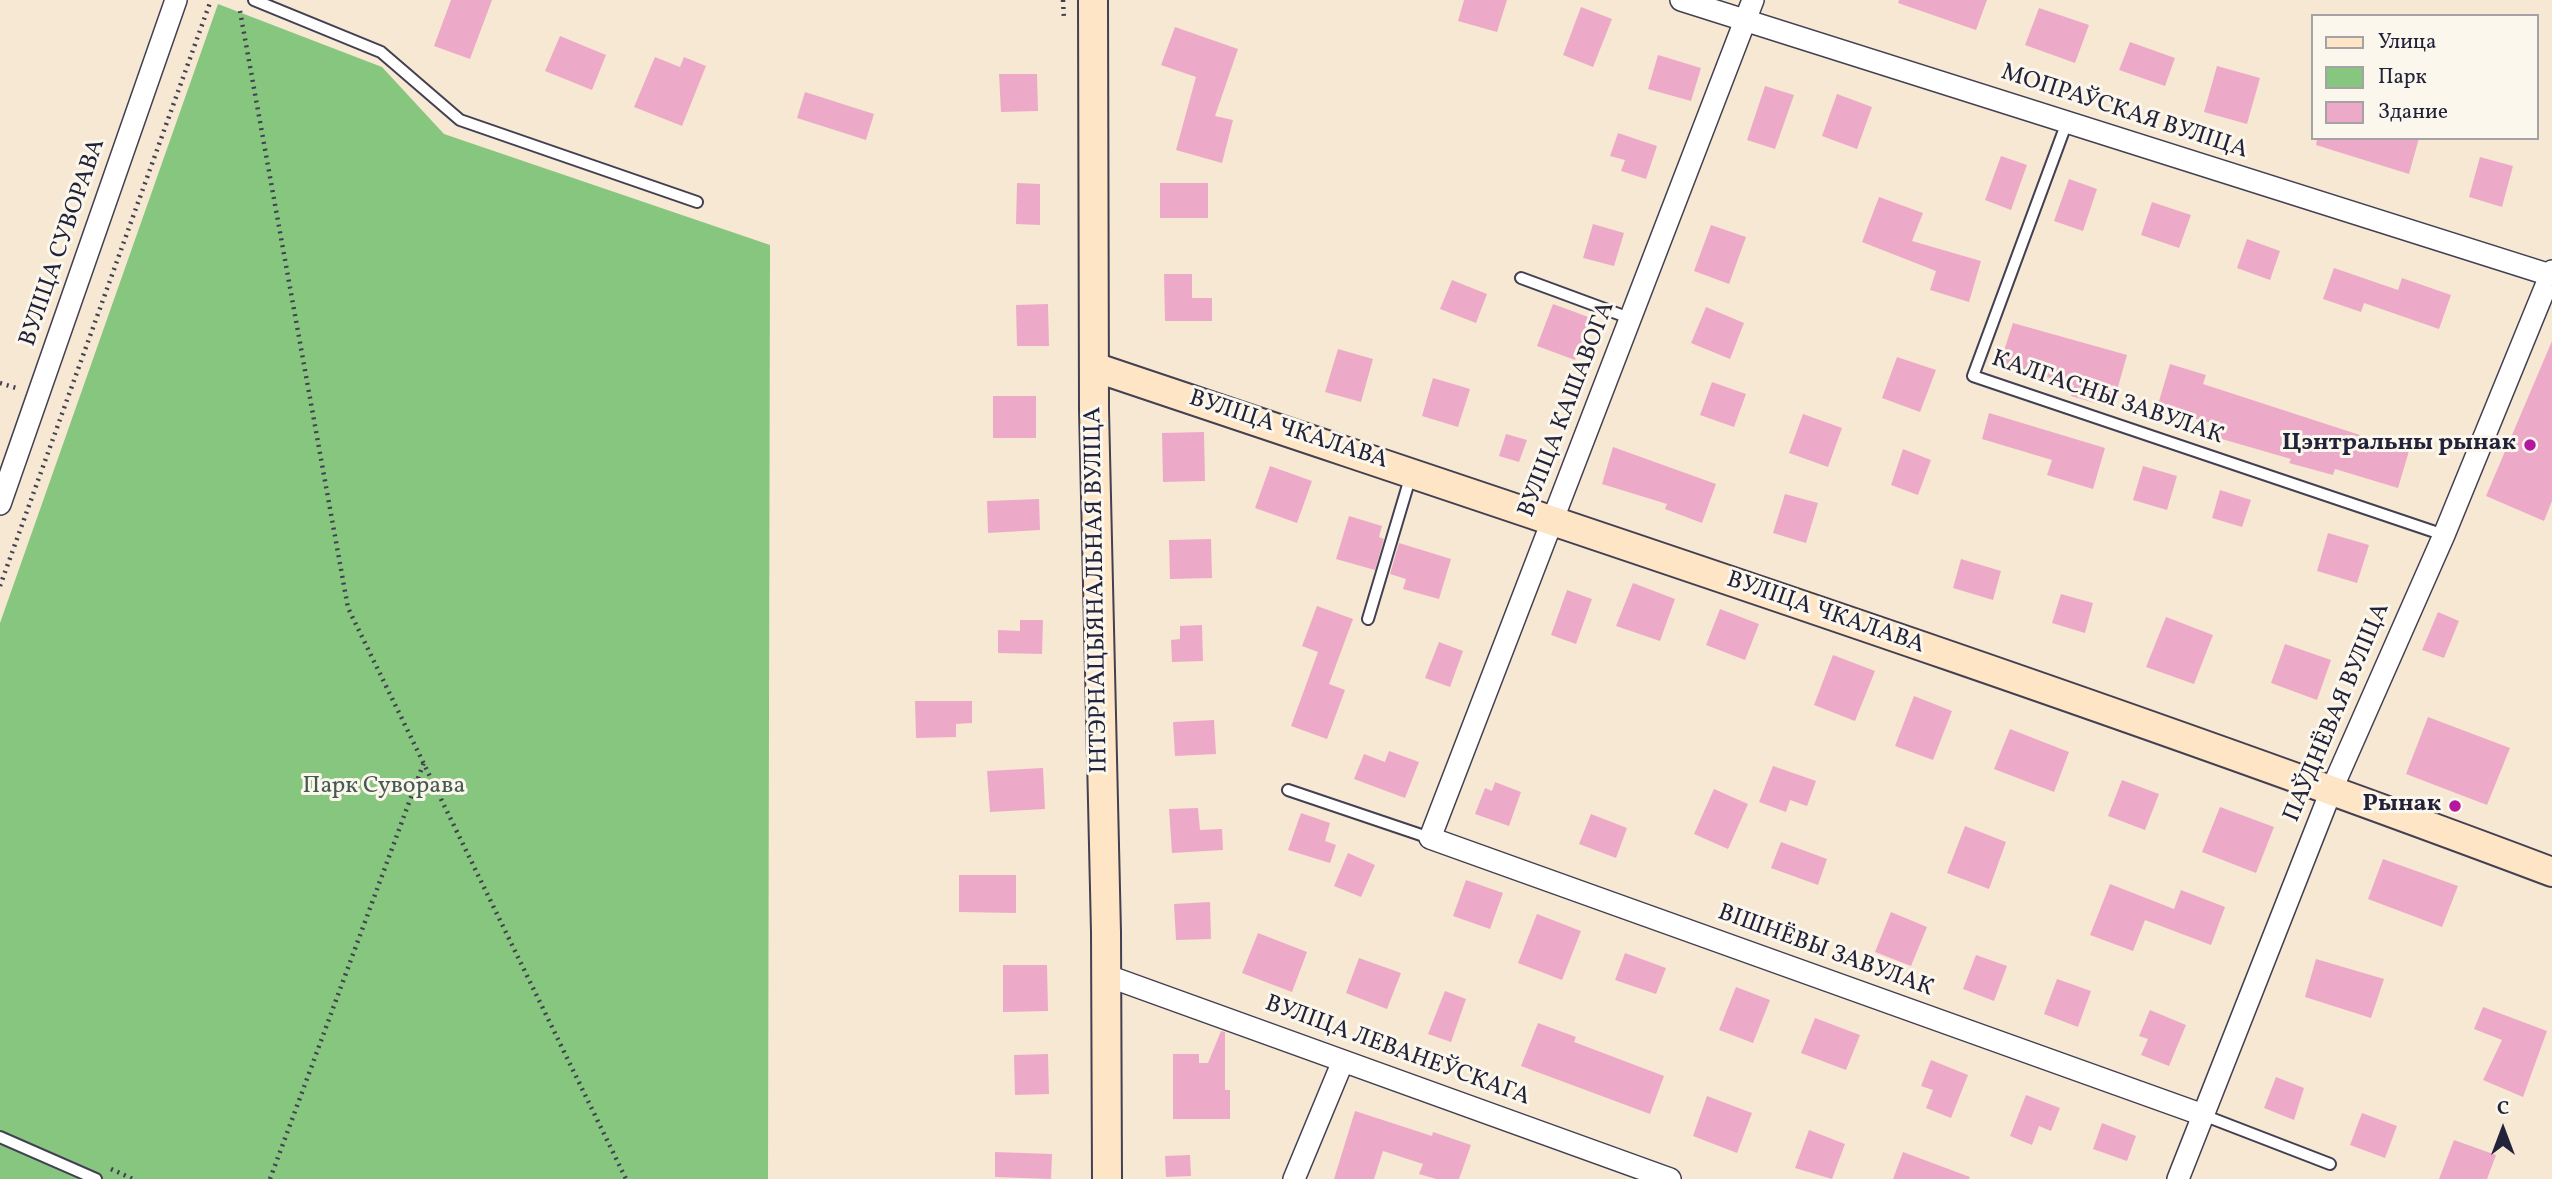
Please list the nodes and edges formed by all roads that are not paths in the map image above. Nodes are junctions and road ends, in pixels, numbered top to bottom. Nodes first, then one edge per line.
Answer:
1 (176, 0) edge
2 (254, 0) edge
3 (1093, 0) edge
4 (1681, 0) edge
5 (1753, 0) edge
6 (1744, 21) junction
7 (2067, 122) junction
8 (697, 202) dead end
9 (2551, 273) edge
10 (1521, 278) dead end
11 (1632, 319) junction
12 (1094, 367) junction
13 (1412, 472) junction
14 (0, 504) edge
15 (1554, 519) junction
16 (2444, 535) junction
17 (1368, 619) dead end
18 (1288, 790) dead end
19 (2331, 791) junction
20 (1430, 838) junction
21 (2552, 872) edge
22 (1105, 975) junction
23 (1343, 1061) junction
24 (2203, 1115) junction
25 (0, 1137) edge
26 (2330, 1164) dead end
27 (96, 1179) edge
28 (1107, 1179) edge
29 (1294, 1179) edge
30 (1670, 1179) edge
31 (2178, 1179) edge

1 - 14 street, ВУЛІЦА СУВОРАВА
2 - 8 lane
3 - 12 main road, ІНТЭРНАЦЫЯНАЛЬНАЯ ВУЛІЦА
4 - 6 street, МОПРАЎСКАЯ ВУЛІЦА
5 - 6 street, ВУЛІЦА КАШАВОГА
6 - 7 street, МОПРАЎСКАЯ ВУЛІЦА
6 - 11 street, ВУЛІЦА КАШАВОГА
7 - 9 street, МОПРАЎСКАЯ ВУЛІЦА
7 - 16 lane, КАЛГАСНЫ ЗАВУЛАК
9 - 16 street, ПАЎДНЁВАЯ ВУЛІЦА
10 - 11 lane
11 - 15 street, ВУЛІЦА КАШАВОГА
12 - 13 main road, ВУЛІЦА ЧКАЛАВА
12 - 22 main road, ІНТЭРНАЦЫЯНАЛЬНАЯ ВУЛІЦА
13 - 15 main road, ВУЛІЦА ЧКАЛАВА
13 - 17 lane
15 - 19 main road, ВУЛІЦА ЧКАЛАВА
15 - 20 street, ВУЛІЦА КАШАВОГА
16 - 19 street, ПАЎДНЁВАЯ ВУЛІЦА
18 - 20 lane
19 - 21 main road, ВУЛІЦА ЧКАЛАВА
19 - 24 street, ПАЎДНЁВАЯ ВУЛІЦА
20 - 24 street, ВІШНЁВЫ ЗАВУЛАК
22 - 23 street, ВУЛІЦА ЛЕВАНЕЎСКАГА
22 - 28 main road, ІНТЭРНАЦЫЯНАЛЬНАЯ ВУЛІЦА
23 - 29 street
23 - 30 street, ВУЛІЦА ЛЕВАНЕЎСКАГА
24 - 26 lane
24 - 31 street, ПАЎДНЁВАЯ ВУЛІЦА
25 - 27 lane

